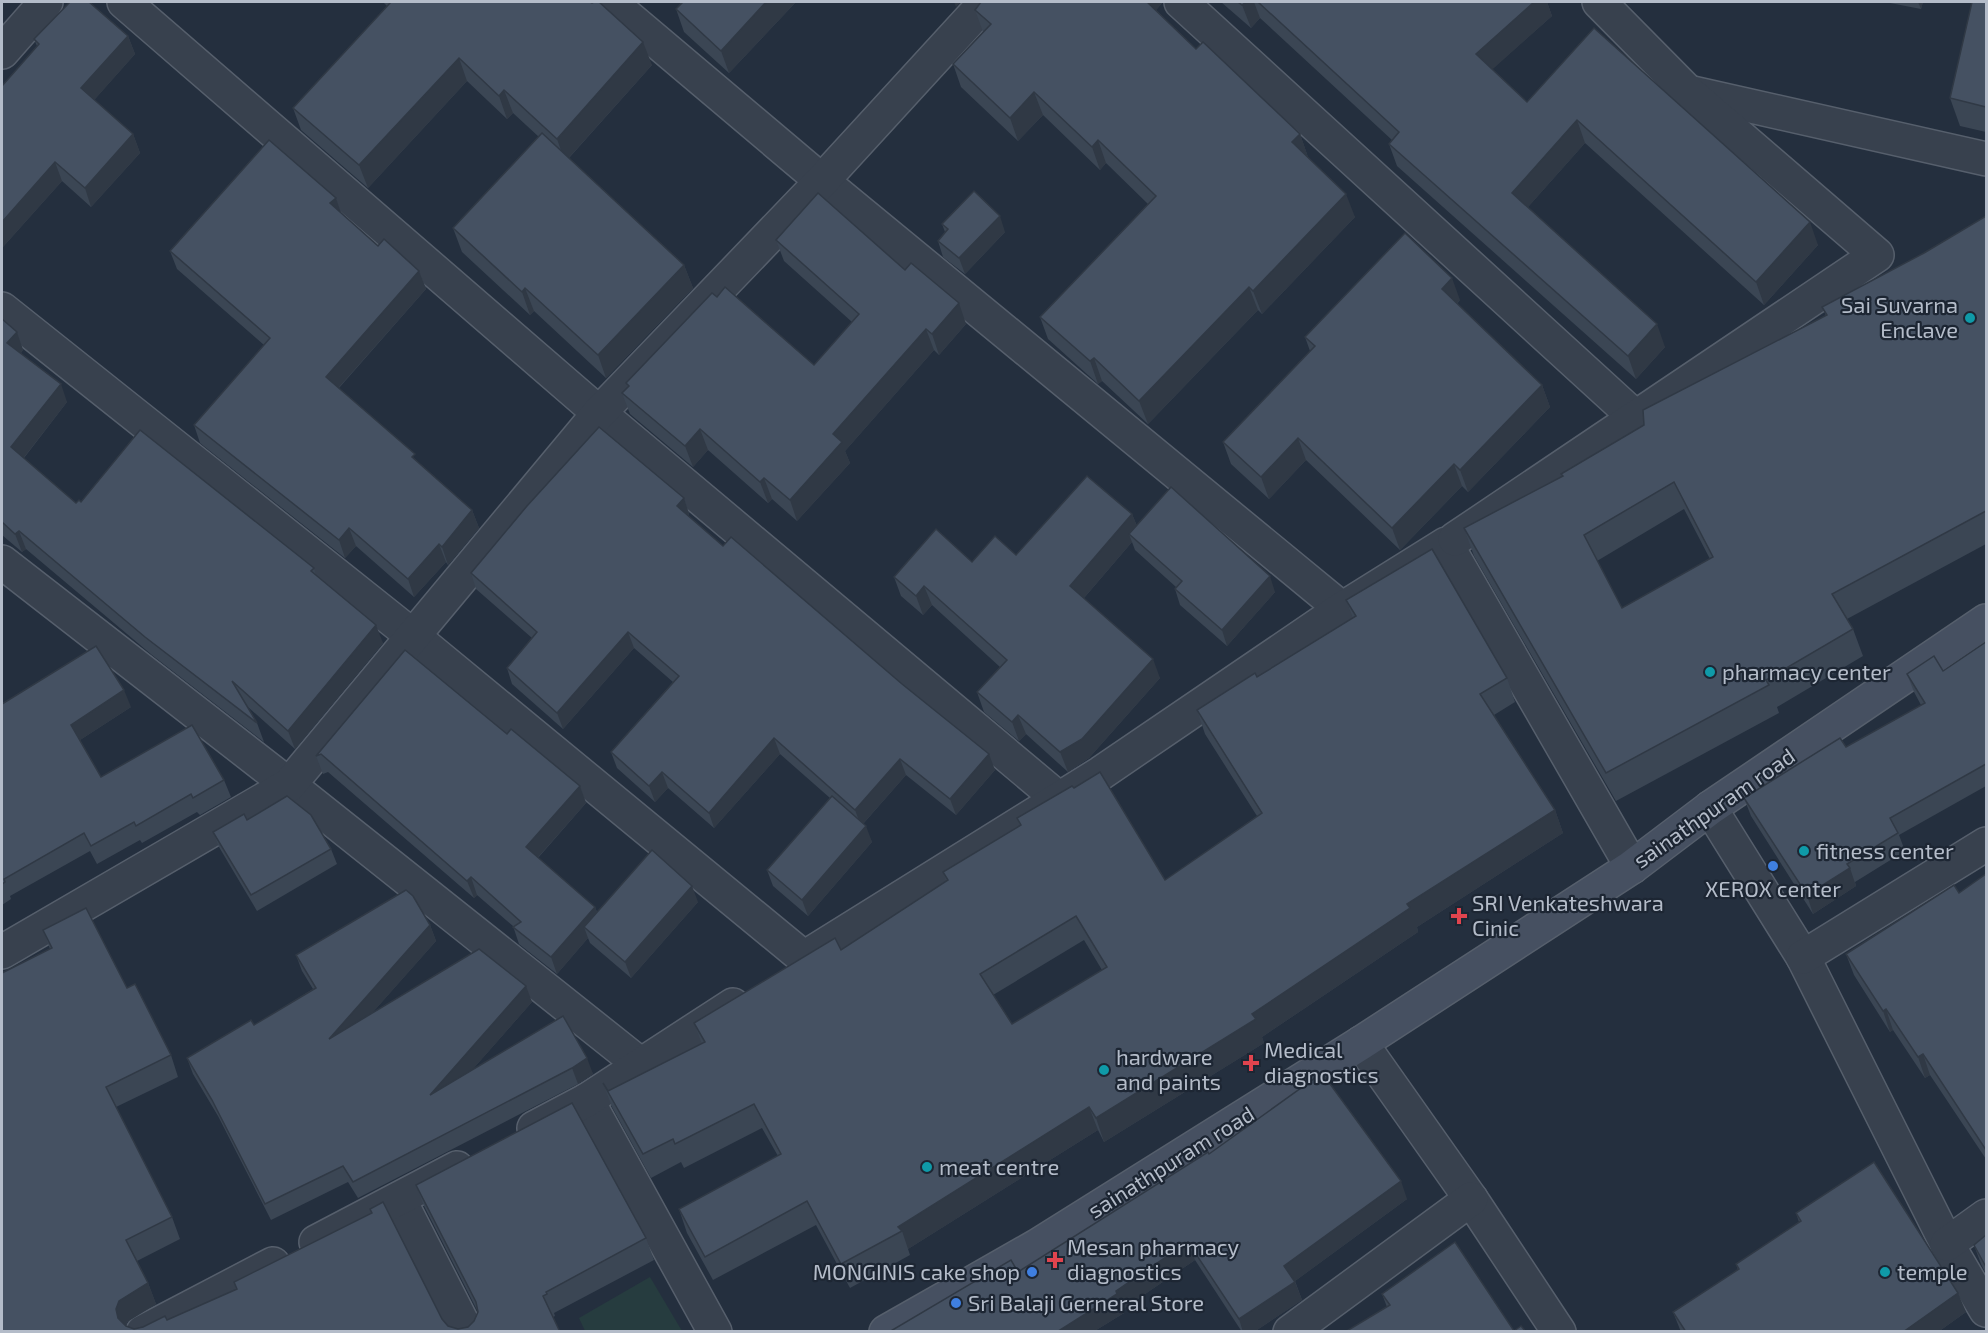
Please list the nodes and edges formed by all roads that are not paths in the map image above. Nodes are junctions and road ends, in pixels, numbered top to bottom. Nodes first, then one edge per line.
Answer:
1 (46, 2) edge
2 (124, 2) edge
3 (610, 2) edge
4 (986, 2) edge
5 (1181, 2) edge
6 (1599, 2) edge
7 (2, 52) edge
8 (1688, 92) junction
9 (1986, 159) edge
10 (822, 181) junction
11 (2, 309) edge
12 (599, 413) junction
13 (1635, 417) junction
14 (1446, 544) junction
15 (2, 562) edge
16 (1342, 609) junction
17 (1986, 621) edge
18 (414, 637) junction
19 (290, 785) junction
20 (1059, 800) junction
21 (1710, 808) junction
22 (1986, 844) edge
23 (1632, 867) junction
24 (2, 952) edge
25 (1803, 957) junction
26 (804, 958) junction
27 (1361, 1043) junction
28 (641, 1065) junction
29 (587, 1100) junction
30 (399, 1199) junction
31 (1471, 1199) junction
32 (1986, 1216) edge
33 (1947, 1245) junction
34 (1986, 1310) edge
35 (143, 1332) edge
36 (466, 1332) edge
37 (715, 1332) edge
38 (886, 1332) edge
39 (1290, 1332) edge
40 (1559, 1332) edge

1 - 7 street
2 - 12 street
3 - 10 street
4 - 10 street
5 - 13 street
6 - 8 street
8 - 9 street
8 - 13 street
10 - 12 street
10 - 16 street
11 - 18 street
12 - 18 street
12 - 20 street
13 - 14 street
14 - 16 street
14 - 23 street
15 - 19 street
16 - 20 street
17 - 21 street, sainathpuram road
18 - 19 street
18 - 26 street
19 - 24 street
19 - 28 street
20 - 26 street
21 - 23 street, sainathpuram road
21 - 25 street
22 - 25 street
23 - 27 street, sainathpuram road
25 - 33 street
26 - 28 street
27 - 31 street
27 - 38 street, sainathpuram road
28 - 29 street
29 - 30 street
29 - 37 street
30 - 35 street
30 - 36 street
31 - 39 street
31 - 40 street
32 - 33 street
33 - 34 street

